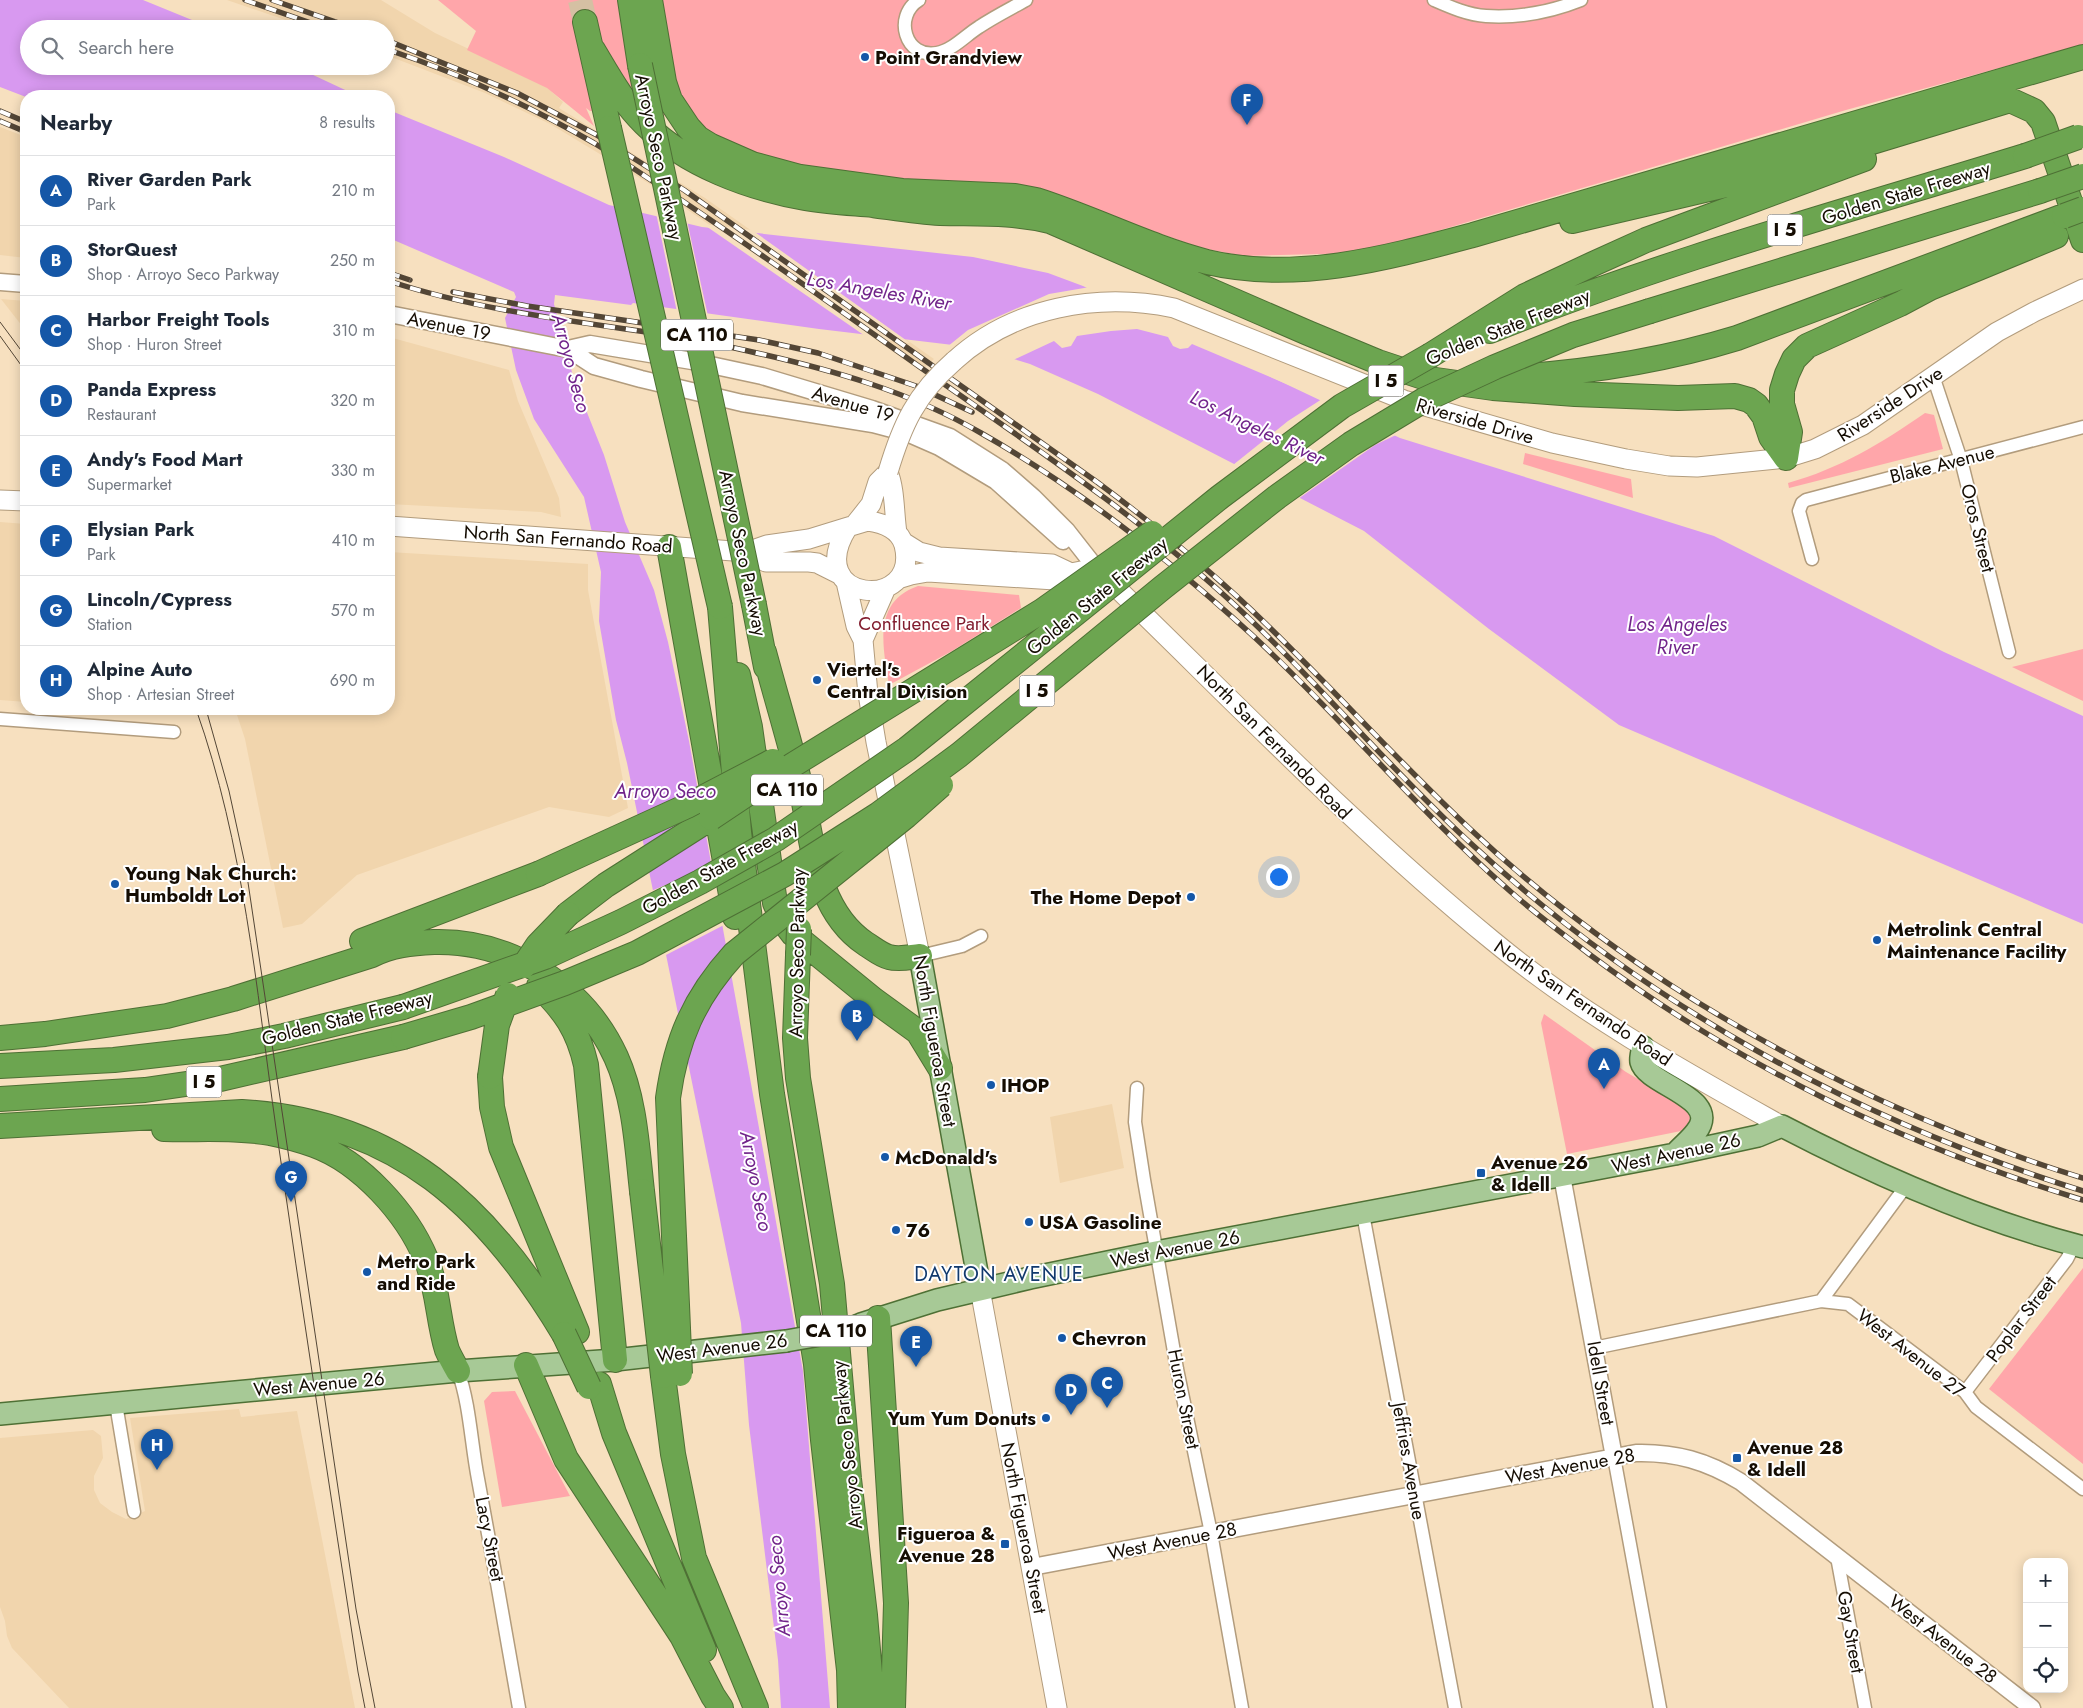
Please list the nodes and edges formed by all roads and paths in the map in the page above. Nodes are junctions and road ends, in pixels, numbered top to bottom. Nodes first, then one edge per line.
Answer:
1 (630, 0) edge
2 (650, 0) edge
3 (919, 0) edge
4 (1026, 0) edge
5 (1434, 0) edge
6 (1581, 0) edge
7 (585, 22) tunnel mouth
8 (593, 50) junction
9 (2083, 57) edge
10 (2021, 104) junction
11 (2080, 136) edge
12 (2083, 176) edge
13 (2076, 224) edge
14 (1473, 235) junction
15 (0, 282) edge
16 (20, 284) edge
17 (2083, 289) edge
18 (395, 315) edge
19 (568, 349) junction
20 (1431, 355) junction
21 (1378, 362) junction
22 (1933, 376) junction
23 (1342, 406) junction
24 (2083, 427) edge
25 (1786, 458) junction
26 (1961, 460) junction
27 (888, 472) junction
28 (0, 500) edge
29 (20, 501) edge
30 (852, 525) junction
31 (395, 526) edge
32 (900, 537) junction
33 (669, 546) junction
34 (747, 552) junction
35 (1812, 559) dead end
36 (1093, 565) junction
37 (1071, 572) junction
38 (843, 578) junction
39 (892, 584) junction
40 (721, 608) junction
41 (864, 640) junction
42 (764, 652) junction
43 (2008, 652) dead end
44 (919, 686) junction
45 (1042, 686) junction
46 (0, 719) edge
47 (174, 732) dead end
48 (981, 936) dead end
49 (372, 955) junction
50 (920, 956) junction
51 (115, 1023) junction
52 (0, 1038) edge
53 (1643, 1047) junction
54 (0, 1066) edge
55 (940, 1068) junction
56 (1137, 1088) dead end
57 (772, 1094) junction
58 (0, 1099) edge
59 (43, 1125) junction
60 (0, 1126) edge
61 (1782, 1126) junction
62 (1675, 1154) junction
63 (1562, 1176) junction
64 (1906, 1186) junction
65 (1363, 1214) junction
66 (2079, 1246) edge
67 (1156, 1252) junction
68 (980, 1289) junction
69 (1821, 1301) junction
70 (868, 1322) junction
71 (570, 1333) junction
72 (1594, 1348) junction
73 (615, 1360) junction
74 (526, 1365) junction
75 (458, 1371) junction
76 (672, 1375) junction
77 (1965, 1392) junction
78 (116, 1404) junction
79 (0, 1414) edge
80 (1614, 1456) junction
81 (2083, 1489) edge
82 (1415, 1494) junction
83 (134, 1512) dead end
84 (1211, 1533) junction
85 (1837, 1557) junction
86 (1032, 1566) junction
87 (519, 1708) edge
88 (721, 1708) edge
89 (727, 1708) edge
90 (756, 1708) edge
91 (850, 1708) edge
92 (873, 1708) edge
93 (893, 1708) edge
94 (1057, 1708) edge
95 (1242, 1708) edge
96 (1455, 1708) edge
97 (1660, 1708) edge
98 (1865, 1708) edge
99 (2032, 1708) edge

1 - 42 highway, Arroyo Seco Parkway / CA 110, bridge
2 - 14 highway
3 - 4 street
5 - 6 street
7 - 8 highway, Arroyo Seco Parkway / CA 110
8 - 21 highway
8 - 40 highway, Arroyo Seco Parkway / CA 110, bridge
9 - 14 highway
10 - 13 highway
10 - 14 highway
10 - 20 highway
11 - 20 highway, Golden State Freeway / I 5, bridge
12 - 45 highway, Golden State Freeway / I 5, bridge
13 - 21 highway
13 - 25 highway
15 - 16 street
17 - 22 main road, Riverside Drive
18 - 19 street, Avenue 19
19 - 36 street, Avenue 19
19 - 36 street, Avenue 19
20 - 23 highway, Golden State Freeway / I 5, bridge
21 - 25 highway
22 - 25 main road, Riverside Drive
22 - 26 street, Oros Street
23 - 44 highway, bridge
23 - 54 highway, Golden State Freeway / I 5, bridge
24 - 26 street, Blake Avenue
25 - 27 main road, Riverside Drive, bridge
26 - 35 street, Blake Avenue
26 - 43 street, Oros Street
27 - 30 main road, Riverside Drive
27 - 32 main road, Riverside Drive
28 - 29 main road
30 - 32 main road
30 - 34 main road, North San Fernando Road
30 - 38 main road
31 - 33 main road, North San Fernando Road
32 - 37 main road
32 - 39 main road
33 - 34 main road, North San Fernando Road
33 - 57 highway
34 - 38 main road, North San Fernando Road
36 - 37 main road
36 - 53 main road, North San Fernando Road
37 - 39 main road
38 - 39 main road
38 - 41 main road, North Figueroa Street
39 - 41 main road, North Figueroa Street
40 - 55 highway
40 - 57 highway, Arroyo Seco Parkway / CA 110
41 - 50 main road, North Figueroa Street
42 - 50 highway
42 - 92 highway, Arroyo Seco Parkway / CA 110, bridge
44 - 51 highway, bridge
44 - 71 highway, bridge
45 - 58 highway, Golden State Freeway / I 5, bridge
45 - 76 highway, bridge
46 - 47 street
48 - 50 street
49 - 51 highway
49 - 73 highway
49 - 76 highway, bridge
50 - 55 main road, North Figueroa Street
51 - 52 highway
53 - 61 main road, North San Fernando Road
53 - 62 main road
55 - 68 main road, North Figueroa Street
56 - 67 street, Huron Street
57 - 91 highway, Arroyo Seco Parkway / CA 110
59 - 60 highway
59 - 71 highway
59 - 75 highway
61 - 62 main road, West Avenue 26
61 - 64 main road, North San Fernando Road
62 - 63 main road, West Avenue 26
63 - 65 main road, West Avenue 26
63 - 72 street, Idell Street
64 - 66 main road, North San Fernando Road
64 - 69 street
65 - 67 main road, West Avenue 26
65 - 82 street, Jeffries Avenue
66 - 77 street, Poplar Street
67 - 68 main road, West Avenue 26
67 - 84 street, Huron Street
68 - 70 main road, West Avenue 26
68 - 86 main road, North Figueroa Street
69 - 72 street, West Avenue 27
69 - 77 street, West Avenue 27
70 - 73 main road, West Avenue 26, bridge
70 - 93 highway
71 - 89 highway
72 - 80 street, Idell Street
73 - 74 main road, West Avenue 26
74 - 75 main road, West Avenue 26
74 - 88 highway
75 - 78 main road, West Avenue 26
75 - 87 street, Lacy Street
76 - 90 highway
77 - 81 street, West Avenue 27
78 - 79 main road, West Avenue 26
78 - 83 street
80 - 82 street, West Avenue 28
80 - 85 street, West Avenue 28
80 - 97 street, Idell Street
82 - 84 street, West Avenue 28
82 - 96 street, Jeffries Avenue
84 - 86 street, West Avenue 28
84 - 95 street, Huron Street
85 - 98 street, Gay Street
85 - 99 street, West Avenue 28
86 - 94 main road, North Figueroa Street

